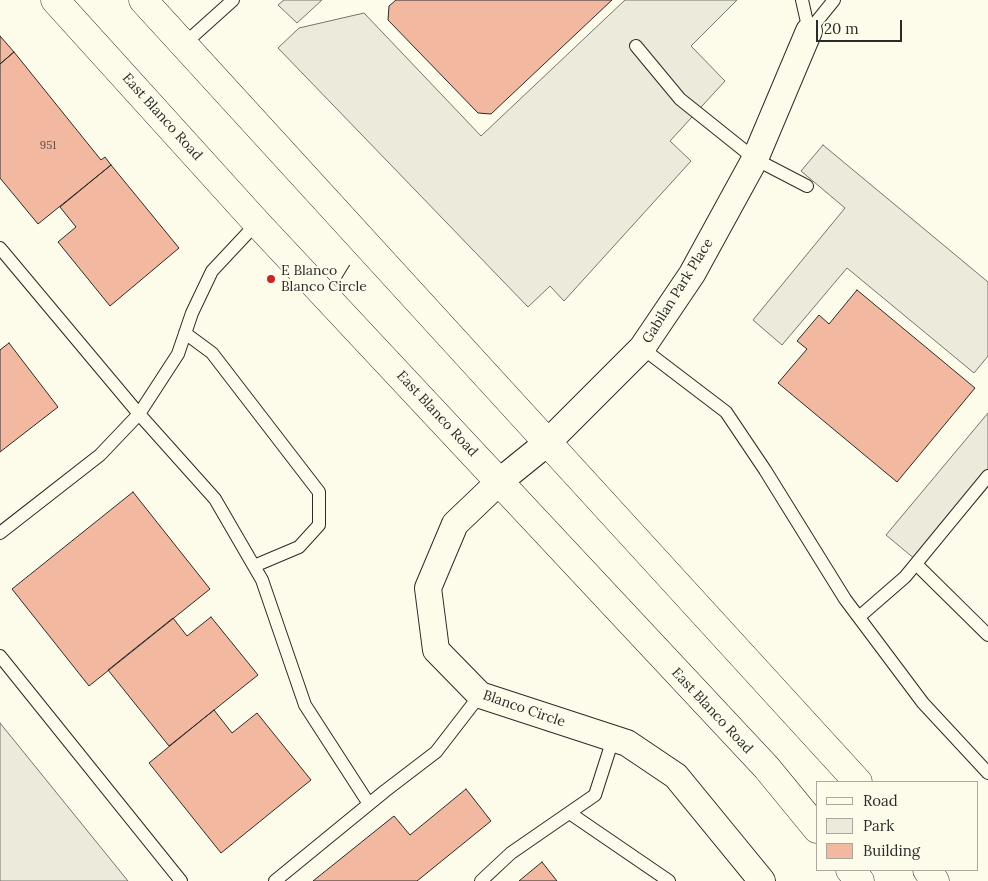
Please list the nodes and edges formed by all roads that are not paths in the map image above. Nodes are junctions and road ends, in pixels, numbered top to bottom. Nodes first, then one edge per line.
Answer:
1 (55, 0) edge
2 (143, 0) edge
3 (233, 0) edge
4 (802, 0) edge
5 (834, 0) edge
6 (809, 31) junction
7 (183, 45) junction
8 (636, 46) dead end
9 (755, 159) junction
10 (807, 186) dead end
11 (257, 223) junction
12 (0, 248) edge
13 (185, 333) junction
14 (642, 348) junction
15 (139, 414) junction
16 (547, 443) junction
17 (988, 476) edge
18 (500, 481) junction
19 (0, 533) edge
20 (916, 564) junction
21 (254, 566) junction
22 (858, 617) junction
23 (988, 635) edge
24 (0, 656) edge
25 (480, 695) junction
26 (613, 739) junction
27 (988, 773) edge
28 (857, 781) edge
29 (369, 804) junction
30 (571, 814) junction
31 (816, 828) edge
32 (851, 871) edge
33 (181, 881) edge
34 (275, 881) edge
35 (481, 881) edge
36 (669, 881) edge
37 (762, 881) edge
38 (860, 881) edge

1 - 11 highway, East Blanco Road
2 - 7 highway
3 - 7 lane
4 - 6 lane
5 - 6 lane
6 - 9 street, Gabilan Park Place
7 - 16 highway
8 - 9 lane
9 - 10 lane
9 - 14 street, Gabilan Park Place
11 - 13 lane
11 - 18 highway, East Blanco Road
12 - 15 lane
13 - 15 lane
13 - 21 lane
14 - 16 street, Gabilan Park Place
14 - 22 lane
15 - 19 lane
15 - 21 lane
16 - 18 street, Gabilan Park Place
16 - 28 highway
17 - 20 lane
18 - 25 street, Blanco Circle
18 - 31 highway, East Blanco Road
20 - 22 lane
20 - 23 lane
21 - 29 lane
22 - 27 lane
24 - 33 lane
25 - 26 street, Blanco Circle
25 - 29 lane
26 - 30 lane
26 - 37 street, Blanco Circle
29 - 34 lane
30 - 35 lane
30 - 36 lane
32 - 38 highway

